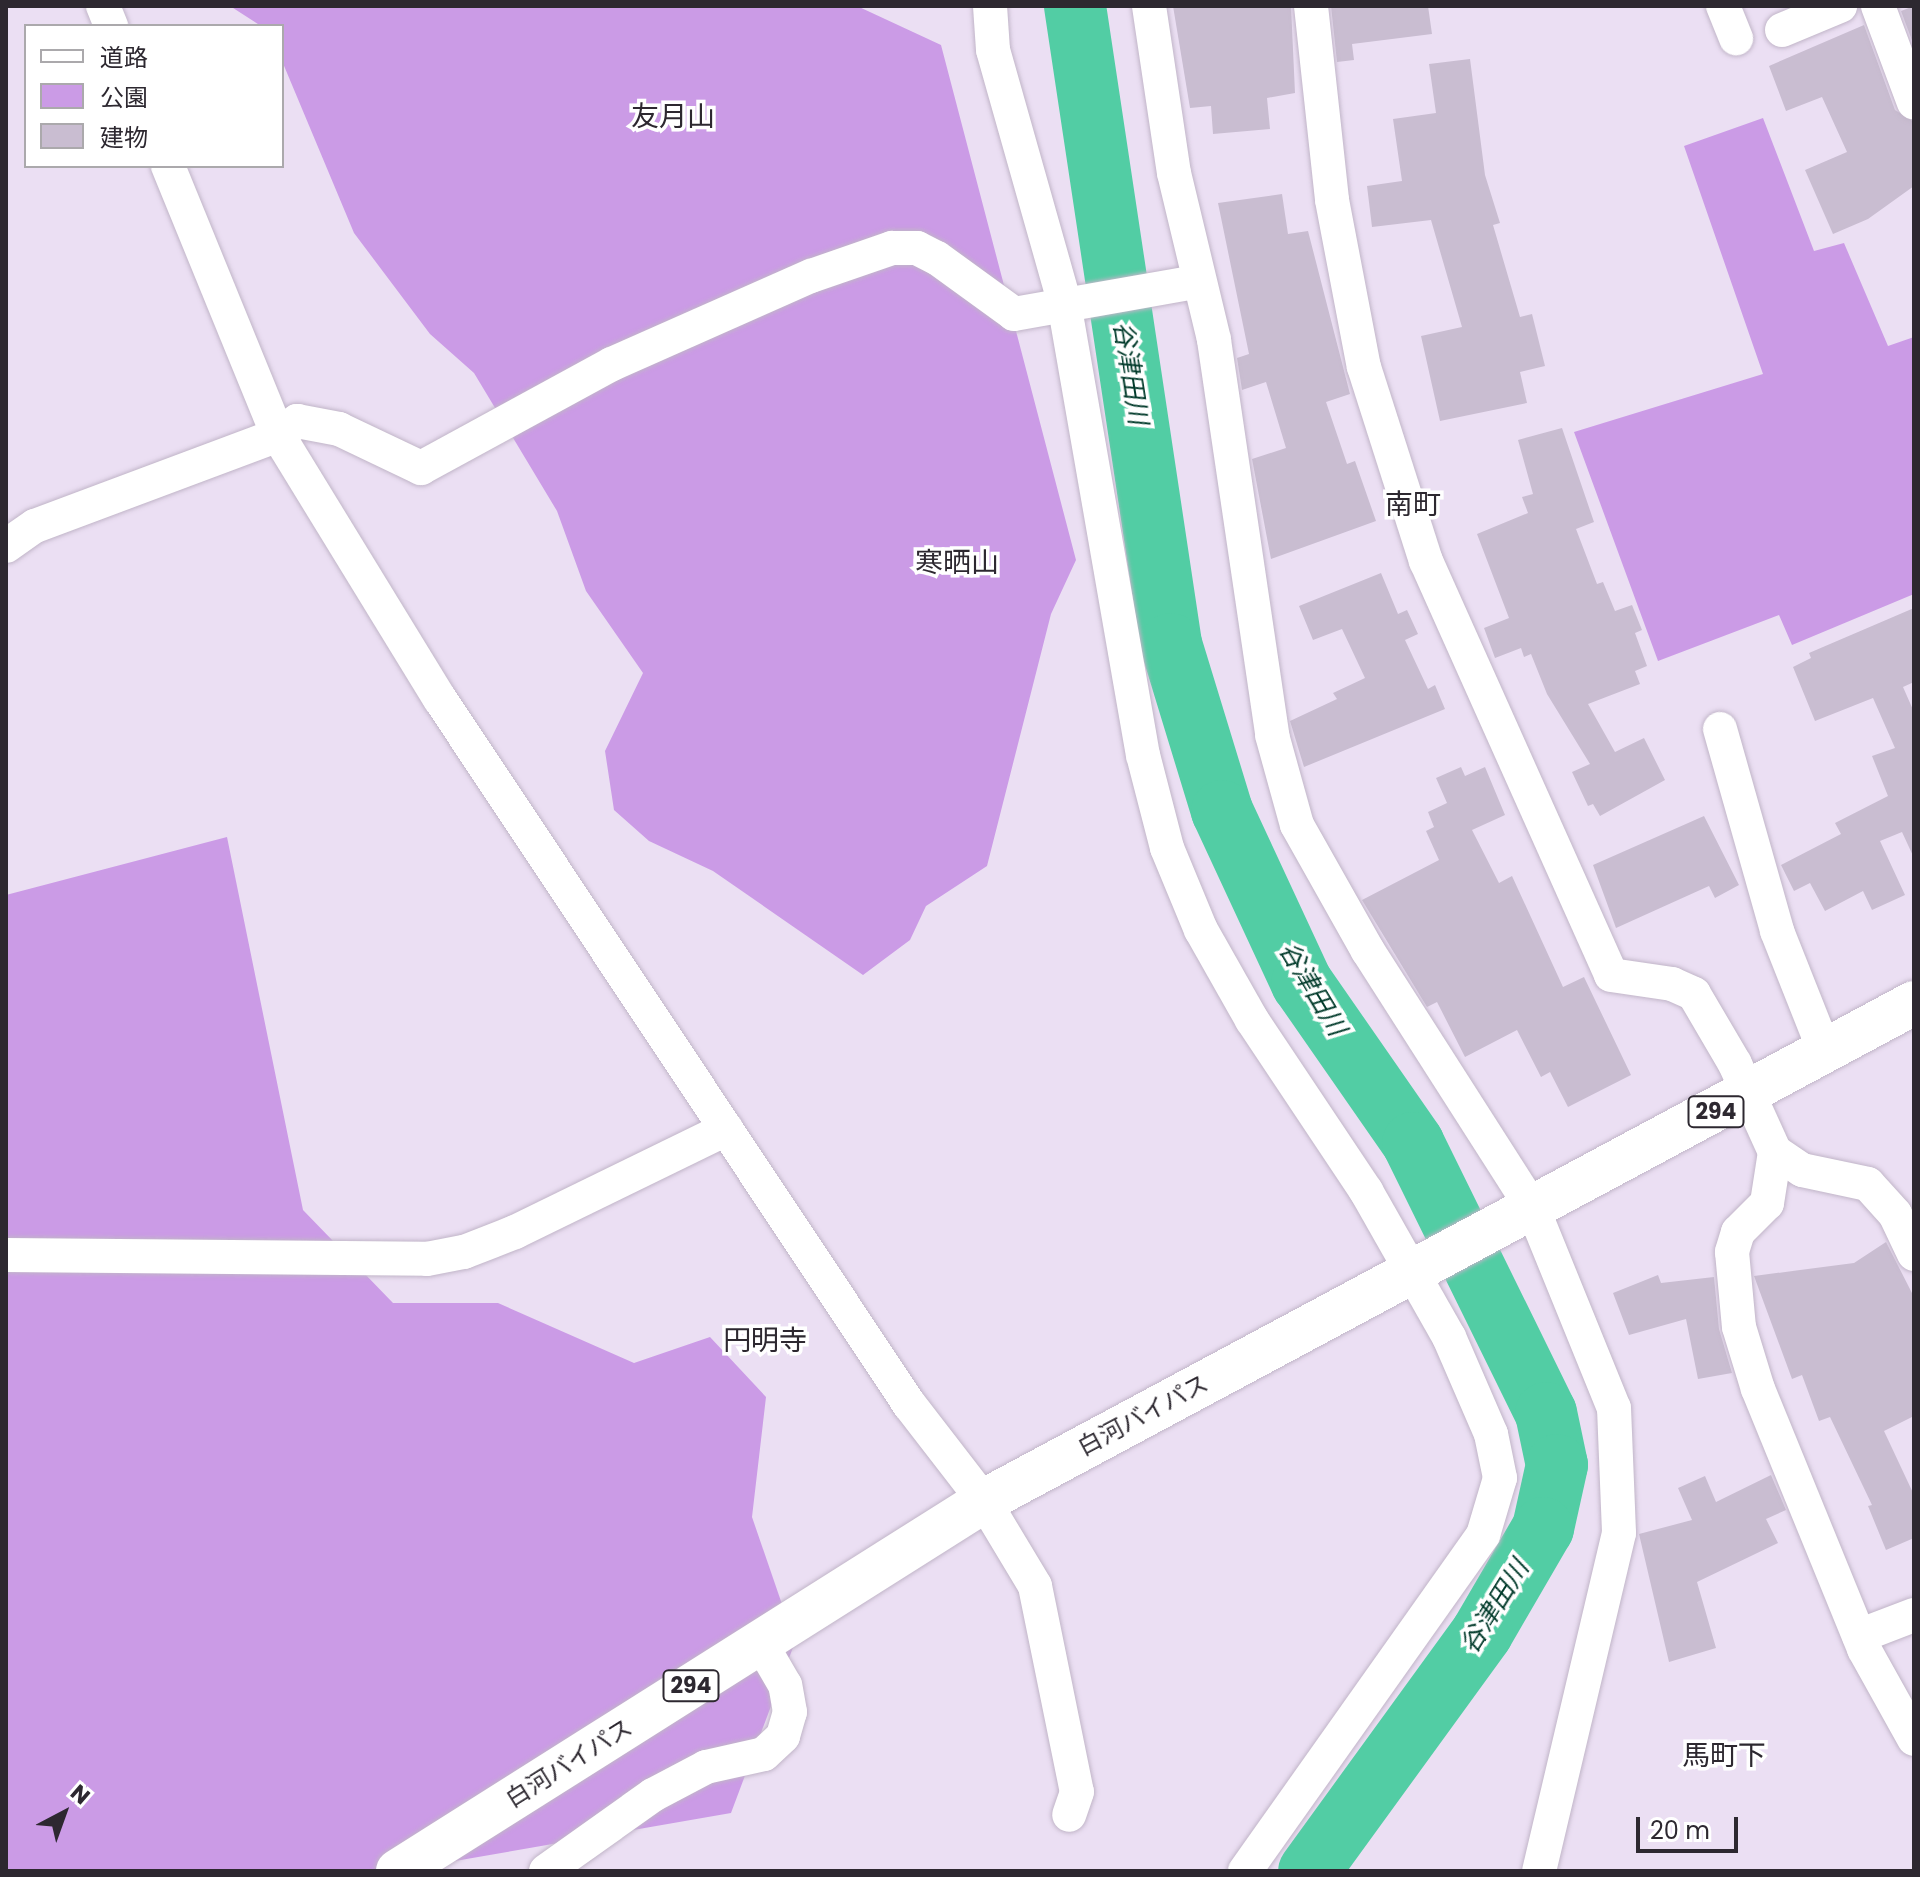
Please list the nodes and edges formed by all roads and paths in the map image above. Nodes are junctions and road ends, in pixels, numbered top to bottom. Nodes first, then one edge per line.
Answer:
1 (990, 6) edge
2 (1149, 6) edge
3 (1311, 6) edge
4 (1723, 6) edge
5 (1840, 6) edge
6 (1878, 6) edge
7 (1782, 30) dead end
8 (1736, 39) dead end
9 (1914, 103) edge
10 (169, 168) edge
11 (1196, 282) junction
12 (1075, 306) junction
13 (278, 435) junction
14 (6, 546) edge
15 (1720, 729) dead end
16 (1914, 1003) edge
17 (1824, 1050) junction
18 (1749, 1094) junction
19 (726, 1129) junction
20 (1775, 1152) junction
21 (1525, 1213) junction
22 (1914, 1254) edge
23 (6, 1255) edge
24 (1418, 1269) junction
25 (984, 1501) junction
26 (1914, 1615) edge
27 (1859, 1636) junction
28 (760, 1642) junction
29 (1914, 1739) edge
30 (1069, 1815) dead end
31 (398, 1871) edge
32 (546, 1871) edge
33 (1245, 1871) edge
34 (1539, 1871) edge

1 - 12 street
2 - 11 street
3 - 18 street
4 - 8 street
5 - 7 street
6 - 9 street
10 - 13 street
11 - 12 street
11 - 21 street
12 - 13 street
12 - 24 street
13 - 14 street
13 - 19 street
15 - 17 street
16 - 17 highway, 白河バイパス / 294
17 - 18 highway, 白河バイパス / 294
18 - 20 street
18 - 21 highway, 白河バイパス / 294
19 - 23 street
19 - 25 street
20 - 22 street
20 - 27 street
21 - 24 highway, 白河バイパス / 294
21 - 34 street
24 - 25 highway, 白河バイパス / 294
24 - 33 street
25 - 28 highway, 白河バイパス / 294
25 - 30 street
26 - 27 street
27 - 29 street
28 - 31 highway, 白河バイパス / 294
28 - 32 street

